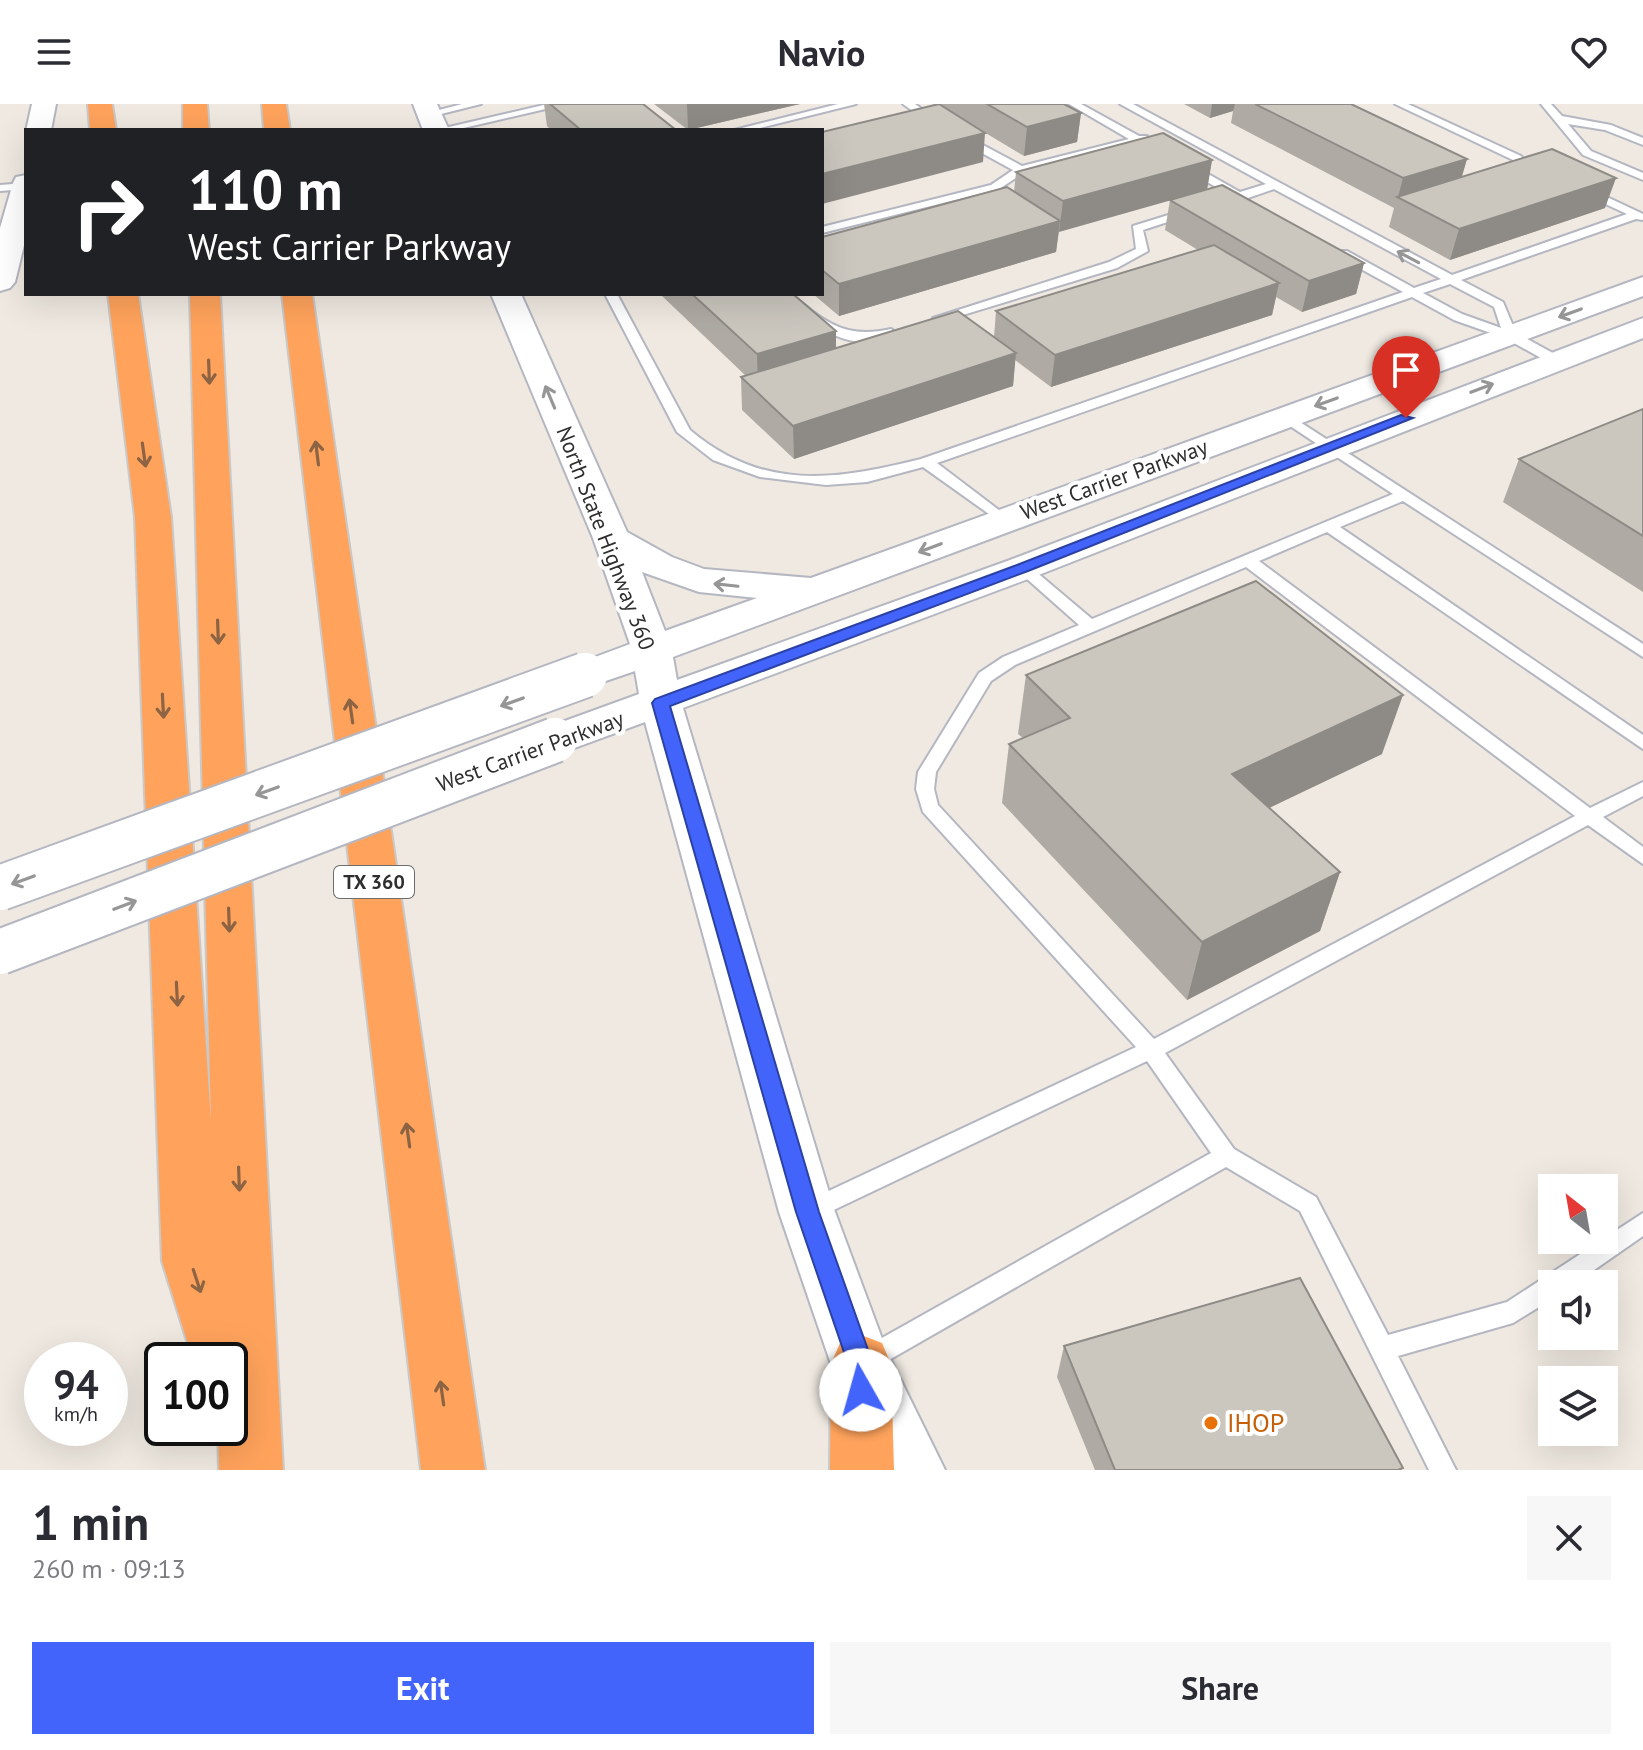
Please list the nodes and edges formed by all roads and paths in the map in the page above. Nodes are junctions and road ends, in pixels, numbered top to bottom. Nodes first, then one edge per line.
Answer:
1 (44, 104) edge
2 (100, 104) edge
3 (195, 104) edge
4 (274, 104) edge
5 (476, 104) edge
6 (498, 104) edge
7 (562, 104) edge
8 (851, 104) edge
9 (908, 104) edge
10 (1074, 104) edge
11 (1125, 104) edge
12 (1400, 104) edge
13 (1546, 104) edge
14 (505, 117) junction
15 (433, 119) edge
16 (1559, 119) junction
17 (938, 125) junction
18 (38, 128) edge
19 (103, 128) edge
20 (196, 128) edge
21 (277, 128) edge
22 (513, 128) edge
23 (748, 128) edge
24 (923, 128) edge
25 (1173, 129) junction
26 (1137, 139) junction
27 (1643, 142) edge
28 (1163, 153) edge
29 (1175, 160) edge
30 (1021, 170) junction
31 (1516, 175) edge
32 (1643, 177) edge
33 (1274, 185) junction
34 (1581, 188) edge
35 (17, 193) edge
36 (1238, 195) junction
37 (1252, 203) edge
38 (1639, 216) edge
39 (824, 230) edge
40 (1332, 247) edge
41 (1450, 279) junction
42 (0, 282) edge
43 (1643, 286) edge
44 (1413, 292) junction
45 (123, 296) edge
46 (205, 296) edge
47 (297, 296) edge
48 (507, 296) edge
49 (612, 296) edge
50 (786, 296) edge
51 (919, 324) edge
52 (1643, 327) edge
53 (904, 329) edge
54 (1510, 335) junction
55 (1555, 360) junction
56 (1286, 417) junction
57 (1331, 447) junction
58 (926, 462) junction
59 (1404, 495) junction
60 (1003, 520) junction
61 (1328, 526) junction
62 (611, 538) junction
63 (1247, 560) junction
64 (1023, 568) junction
65 (831, 585) junction
66 (1090, 626) junction
67 (652, 651) junction
68 (1643, 652) edge
69 (661, 703) junction
70 (1643, 743) edge
71 (1643, 788) edge
72 (1590, 817) junction
73 (1643, 857) edge
74 (0, 888) edge
75 (0, 952) edge
76 (1151, 1050) junction
77 (1226, 1156) junction
78 (807, 1212) junction
79 (1643, 1223) edge
80 (1575, 1270) edge
81 (1538, 1295) edge
82 (217, 1342) edge
83 (1381, 1349) junction
84 (861, 1364) junction
85 (250, 1456) edge
86 (453, 1470) edge
87 (862, 1470) edge
88 (913, 1470) edge
89 (1443, 1470) edge

1 - 18 main road
2 - 19 highway
3 - 20 highway
4 - 21 highway
5 - 15 lane
6 - 14 lane
7 - 14 lane
8 - 23 lane
9 - 17 lane
10 - 26 lane
11 - 25 lane
12 - 31 lane
13 - 16 lane
14 - 15 lane
14 - 22 lane
16 - 27 lane
16 - 32 lane
17 - 24 lane
17 - 30 lane
25 - 26 lane
25 - 33 lane
26 - 28 lane
26 - 30 lane
29 - 36 lane
30 - 39 lane
33 - 36 lane
41 -> 33 lane
34 - 38 lane
35 - 42 main road
36 - 37 lane
36 - 51 lane
38 - 41 lane
40 - 44 lane
41 - 44 lane
41 - 54 lane
43 -> 54 main road, West Carrier Parkway
44 - 54 lane
44 - 58 lane
45 -> 82 highway
46 -> 85 highway
86 -> 47 highway, TX 360
62 -> 48 main road, North State Highway 360
49 - 58 lane
50 - 53 lane
52 - 55 main road, West Carrier Parkway
54 - 55 lane
54 -> 56 main road, West Carrier Parkway
57 -> 55 main road, West Carrier Parkway
56 - 57 lane
56 - 60 main road, West Carrier Parkway
57 - 59 lane
57 - 64 main road, West Carrier Parkway
58 - 60 lane
59 - 61 lane
59 - 68 lane
60 -> 65 main road, West Carrier Parkway
61 - 63 lane
61 - 70 lane
65 -> 62 main road
62 - 67 main road, North State Highway 360
63 - 66 lane
63 - 72 lane
64 - 66 lane
64 - 69 main road, West Carrier Parkway
65 - 67 main road, West Carrier Parkway
66 - 76 lane
67 - 69 main road, North State Highway 360
67 -> 74 main road, West Carrier Parkway, bridge
75 -> 69 main road, West Carrier Parkway, bridge
69 - 78 main road, North State Highway 360
71 - 72 lane
72 - 73 lane
72 - 76 lane
76 - 77 lane
76 - 78 lane
77 - 83 lane
77 - 84 lane
78 - 84 main road, North State Highway 360
79 - 80 lane
81 - 83 lane
83 - 89 lane
84 - 87 highway
84 - 88 main road, North State Highway 360

